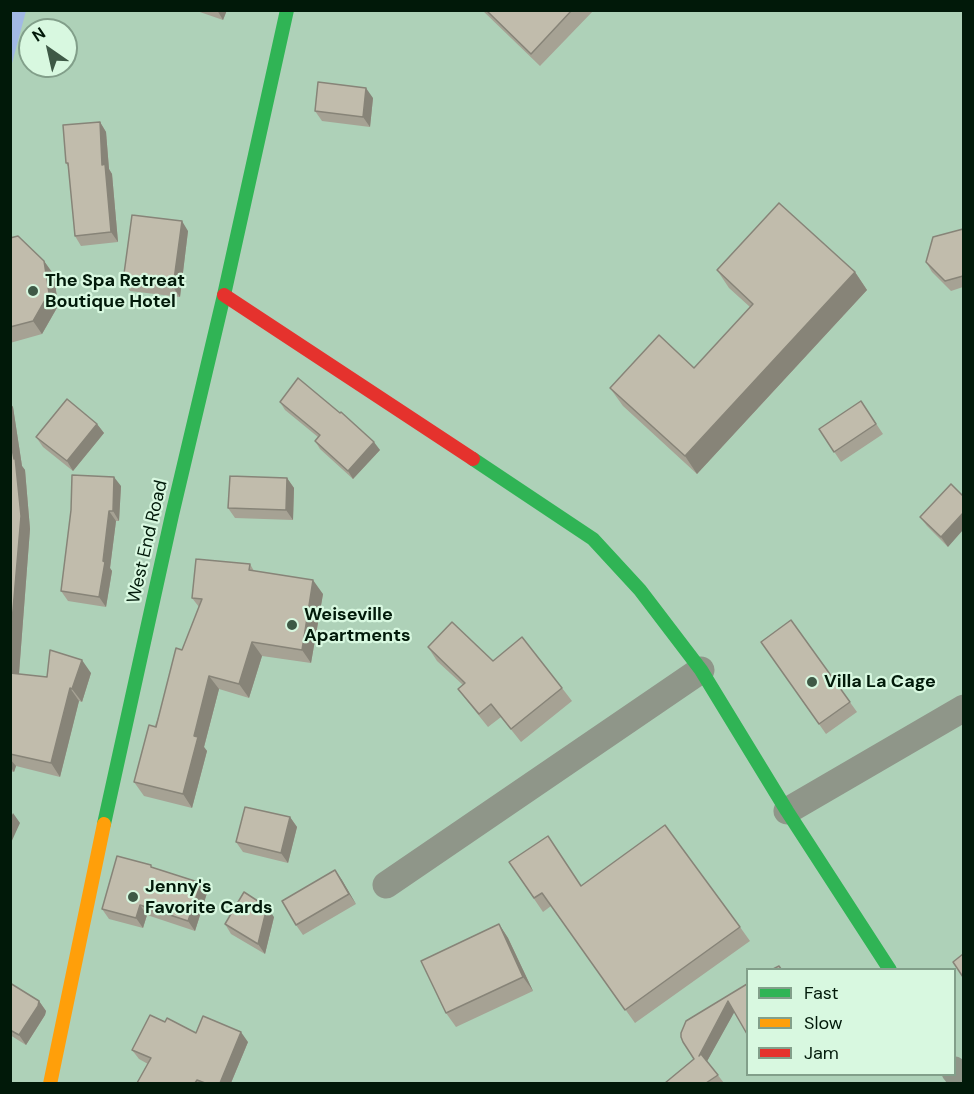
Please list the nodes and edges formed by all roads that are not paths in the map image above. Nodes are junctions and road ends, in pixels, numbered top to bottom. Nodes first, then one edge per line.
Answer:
1 (287, 10) edge
2 (224, 295) junction
3 (701, 670) junction
4 (963, 708) edge
5 (787, 811) junction
6 (386, 885) dead end
7 (889, 968) edge
8 (50, 1083) edge

1 - 2 main road, West End Road
2 - 3 main road
2 - 8 main road, West End Road
3 - 5 main road
3 - 6 street
4 - 5 street
5 - 7 main road

